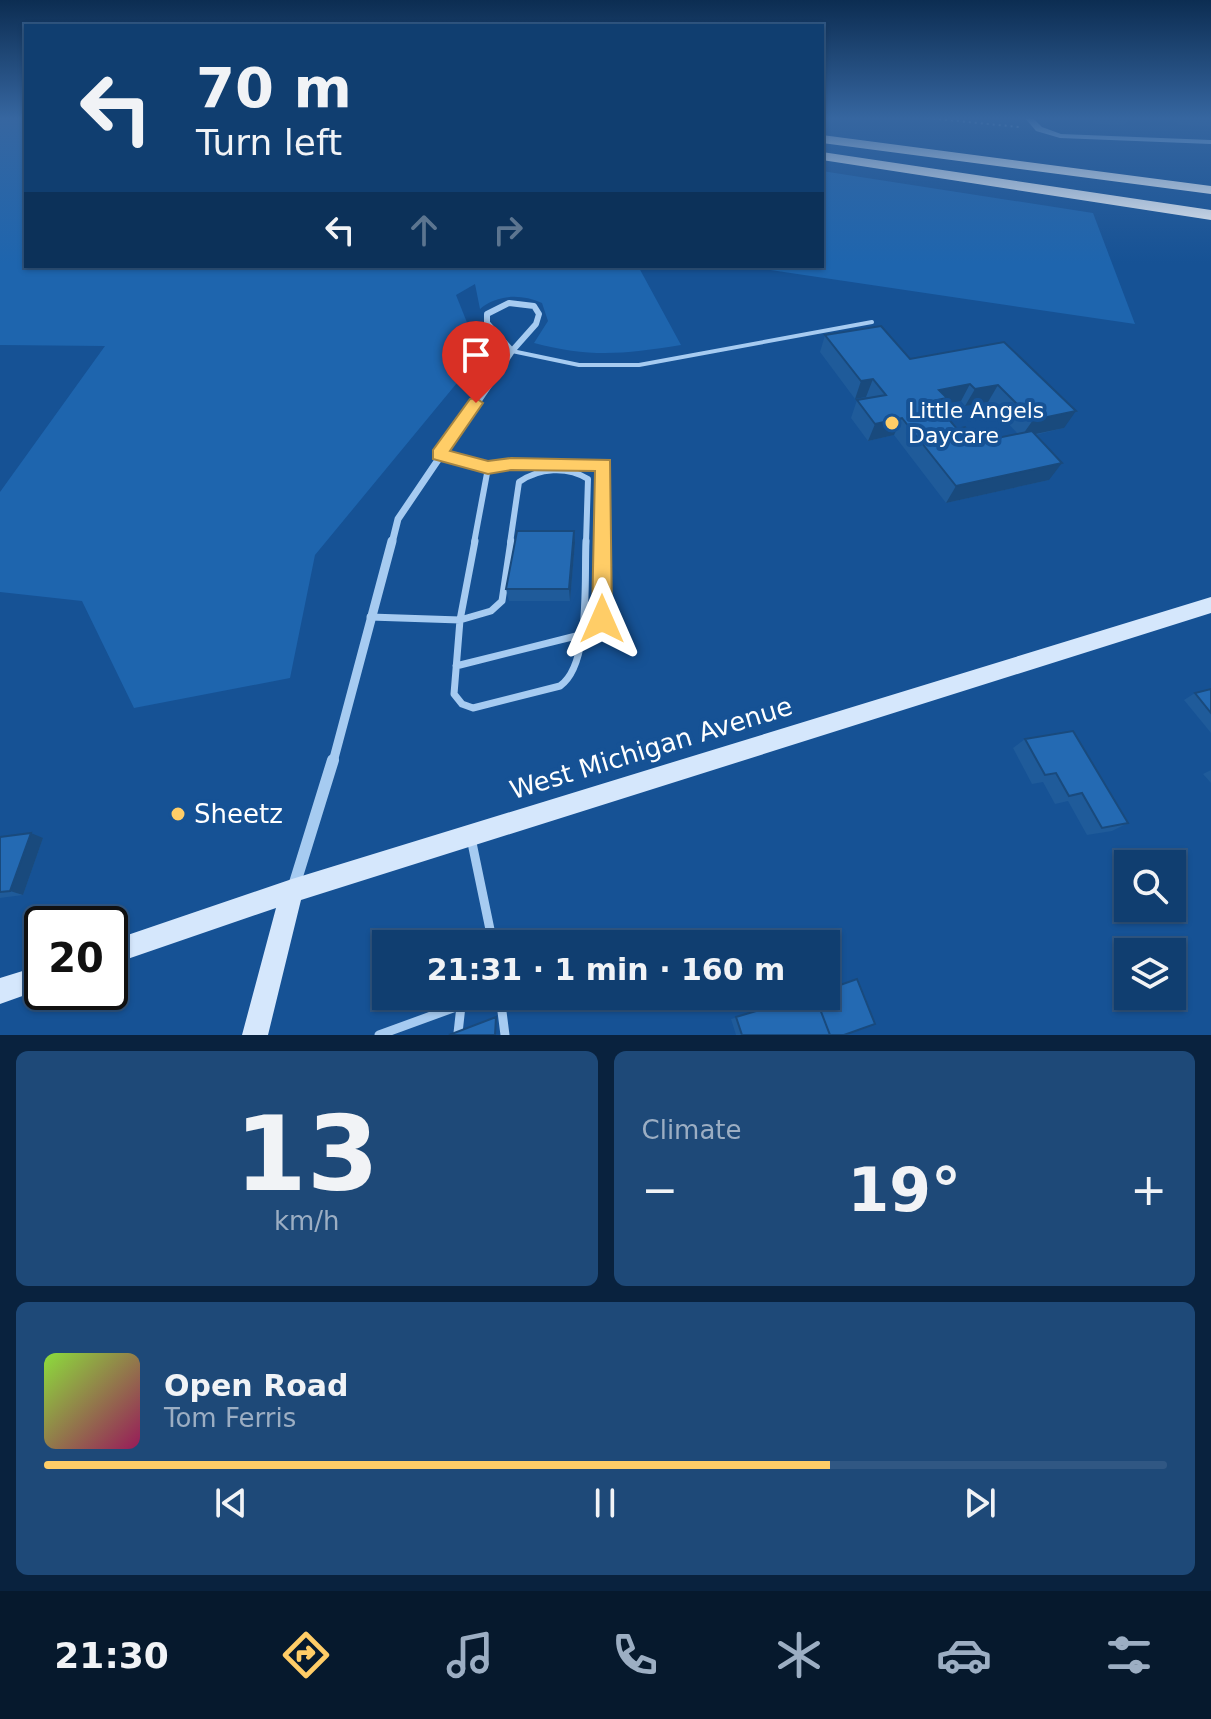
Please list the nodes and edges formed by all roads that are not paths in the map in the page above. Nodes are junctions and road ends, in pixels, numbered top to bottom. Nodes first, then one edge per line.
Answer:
1 (905, 166) edge
2 (925, 166) edge
3 (1032, 166) edge
4 (1048, 166) edge
5 (1211, 183) edge
6 (1211, 190) edge
7 (1211, 203) edge
8 (1211, 215) edge
9 (872, 322) dead end
10 (512, 351) junction
11 (439, 455) junction
12 (488, 468) junction
13 (1211, 605) edge
14 (370, 617) junction
15 (460, 621) junction
16 (580, 635) junction
17 (456, 666) junction
18 (471, 836) junction
19 (292, 891) junction
20 (490, 930) edge
21 (128, 947) edge
22 (24, 983) edge
23 (0, 991) edge
24 (451, 1010) edge
25 (461, 1010) edge
26 (502, 1010) edge
27 (398, 1032) edge
28 (458, 1033) edge
29 (255, 1035) edge
30 (379, 1035) edge
31 (505, 1035) edge

1 - 8 highway
2 - 7 highway
3 - 6 highway
4 - 5 highway
9 - 10 lane
10 - 10 street
10 - 11 street
11 - 12 lane
11 - 14 street
12 - 15 lane
12 - 16 lane
13 - 18 main road, West Michigan Avenue
14 - 15 lane
14 - 19 street
15 - 16 lane
15 - 17 lane
16 - 17 lane
16 - 17 lane
18 - 19 main road, West Michigan Avenue
18 - 20 lane
19 - 21 main road, West Michigan Avenue
19 - 29 main road
22 - 23 main road
24 - 27 lane
25 - 28 lane
26 - 31 lane
27 - 30 lane

